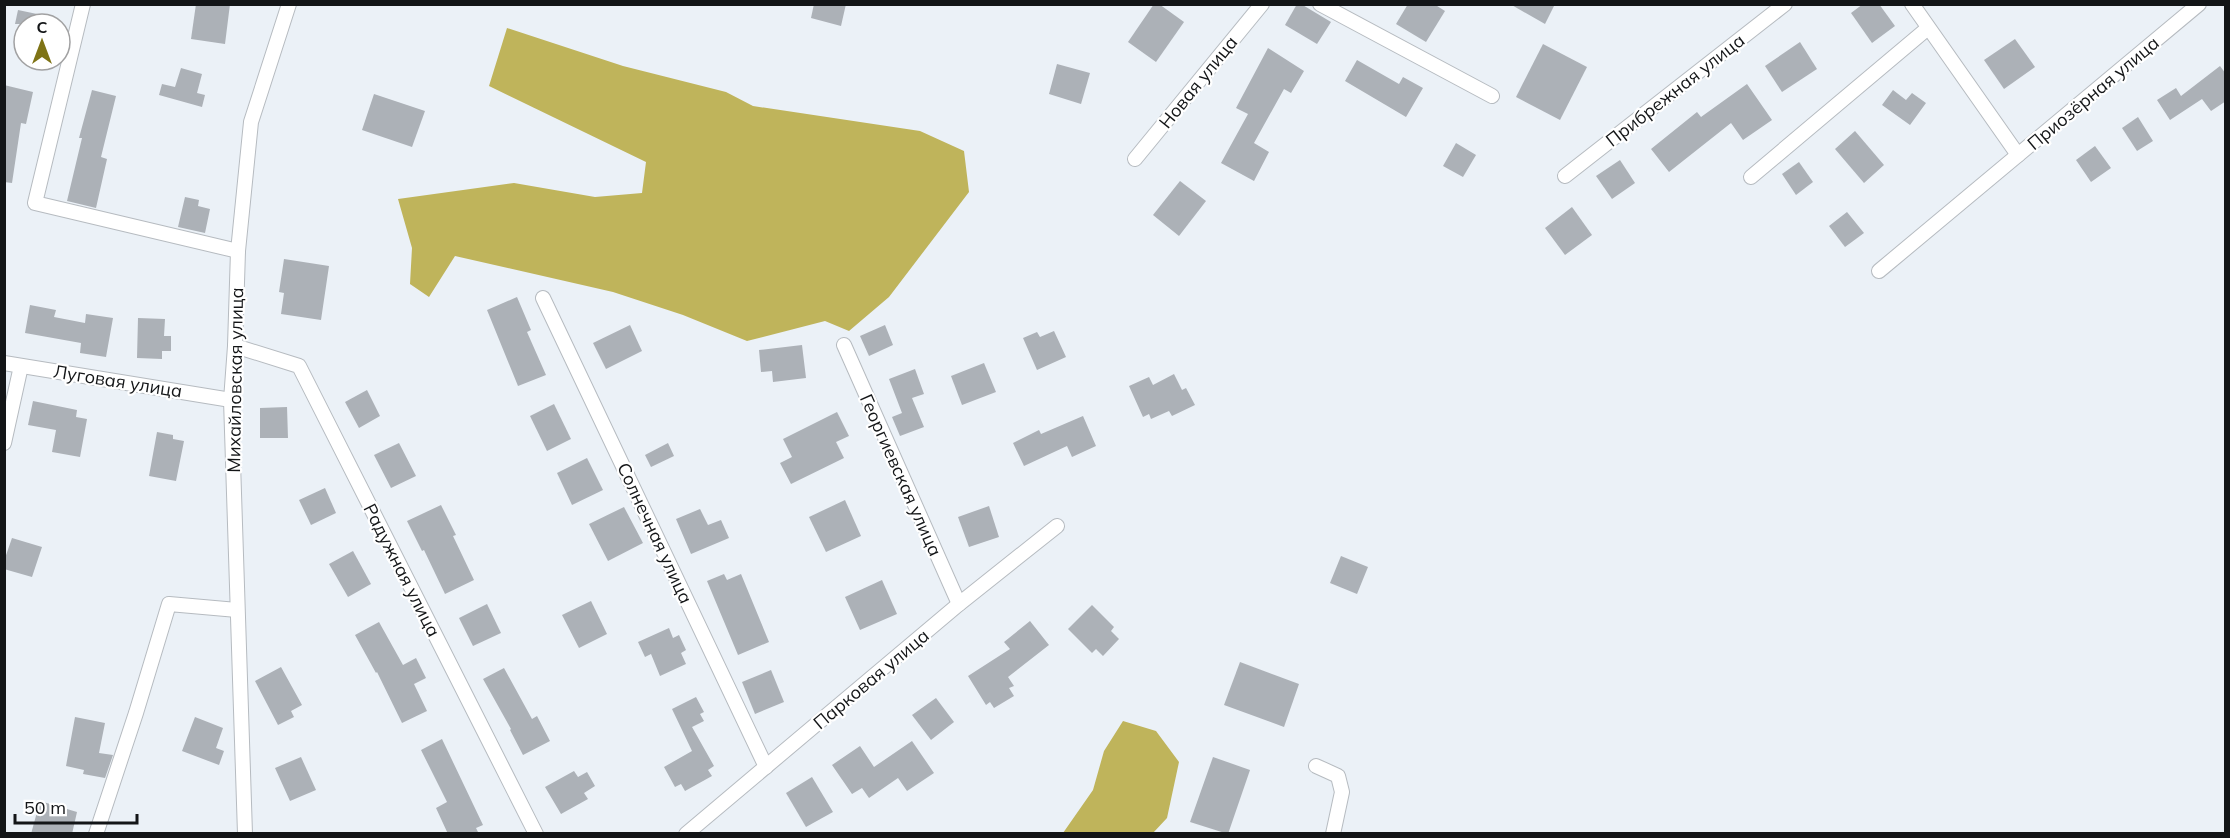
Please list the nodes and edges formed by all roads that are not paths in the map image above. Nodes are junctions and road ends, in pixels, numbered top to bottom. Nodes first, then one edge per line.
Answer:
1 (83, 4) edge
2 (289, 4) edge
3 (1262, 4) edge
4 (1320, 4) edge
5 (1785, 4) edge
6 (1912, 4) edge
7 (2199, 4) edge
8 (1928, 28) junction
9 (1492, 96) dead end
10 (2018, 155) junction
11 (1135, 159) dead end
12 (1565, 176) dead end
13 (1751, 177) dead end
14 (238, 251) junction
15 (1879, 271) dead end
16 (543, 298) dead end
17 (844, 345) dead end
18 (235, 346) junction
19 (4, 363) edge
20 (21, 366) junction
21 (231, 400) junction
22 (4, 443) edge
23 (1057, 526) dead end
24 (958, 604) junction
25 (237, 610) junction
26 (1316, 766) dead end
27 (766, 767) junction
28 (96, 834) edge
29 (245, 834) edge
30 (536, 834) edge
31 (686, 834) edge
32 (1333, 834) edge

1 - 14 street
2 - 14 street, Михайловская улица
3 - 11 street, Новая улица
4 - 9 street
5 - 12 street, Прибрежная улица
6 - 8 street, Приозёрная улица
7 - 10 street, Приозёрная улица
8 - 10 street, Приозёрная улица
8 - 13 street
10 - 15 street
14 - 18 street, Михайловская улица
16 - 27 street, Солнечная улица
17 - 24 street, Георгиевская улица
18 - 21 street, Михайловская улица
18 - 30 street, Радужная улица
19 - 20 street, Луговая улица
20 - 21 street, Луговая улица
20 - 22 street
21 - 25 street, Михайловская улица
23 - 24 street, Парковая улица
24 - 27 street, Парковая улица
25 - 28 street
25 - 29 street, Михайловская улица
26 - 32 street
27 - 31 street, Парковая улица

